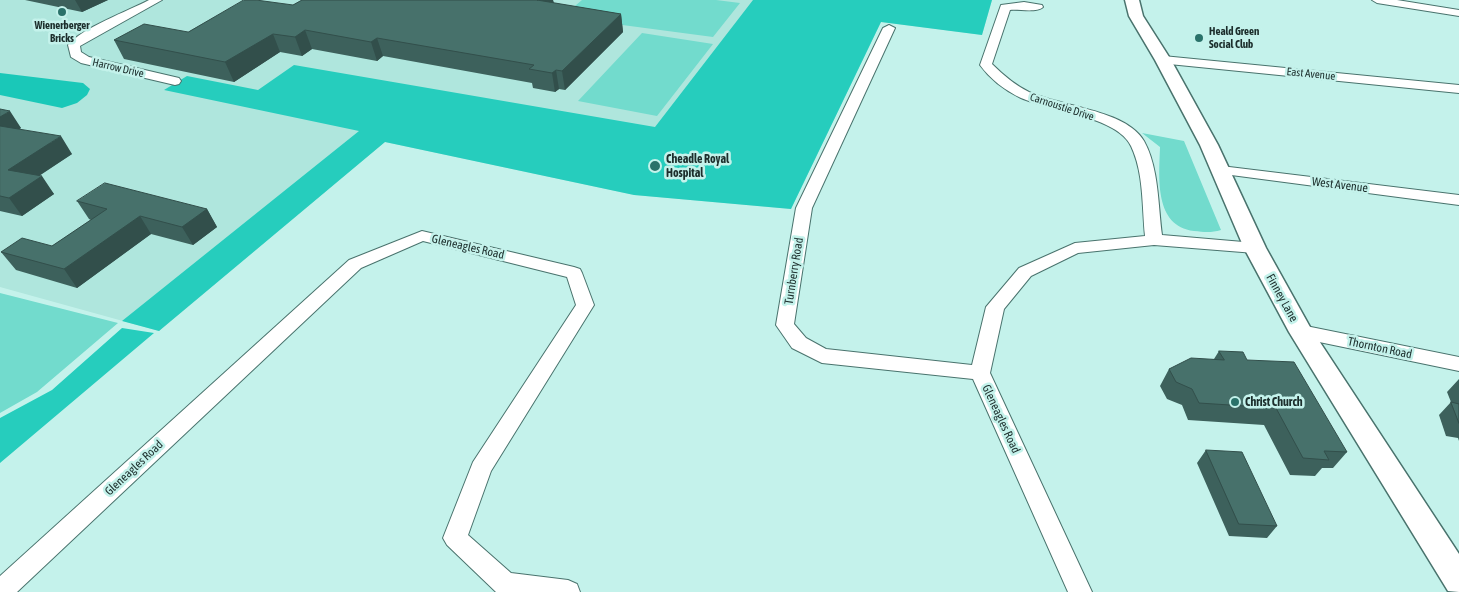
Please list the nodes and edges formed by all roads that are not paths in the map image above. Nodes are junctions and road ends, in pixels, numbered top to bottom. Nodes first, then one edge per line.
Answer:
1 (157, 0) edge
2 (1132, 0) edge
3 (1377, 0) edge
4 (1038, 7) edge
5 (1459, 13) edge
6 (889, 28) dead end
7 (1163, 60) junction
8 (175, 81) dead end
9 (1459, 90) edge
10 (1221, 170) junction
11 (1459, 200) edge
12 (1154, 240) junction
13 (1255, 248) junction
14 (1301, 332) junction
15 (1459, 364) edge
16 (980, 373) junction
17 (1459, 582) edge
18 (0, 592) edge
19 (568, 592) edge
20 (1080, 592) edge

1 - 8 street, Harrow Drive
2 - 7 street, Finney Lane
3 - 5 street
4 - 12 street, Carnoustie Drive
6 - 16 street, Turnberry Road
7 - 9 street, East Avenue
7 - 10 street, Finney Lane
10 - 11 street, West Avenue
10 - 13 street, Finney Lane
12 - 13 street, Gleneagles Road
12 - 16 street, Gleneagles Road
13 - 14 street, Finney Lane
14 - 15 street, Thornton Road
14 - 17 street, Finney Lane
16 - 20 street, Gleneagles Road
18 - 19 street, Gleneagles Road

